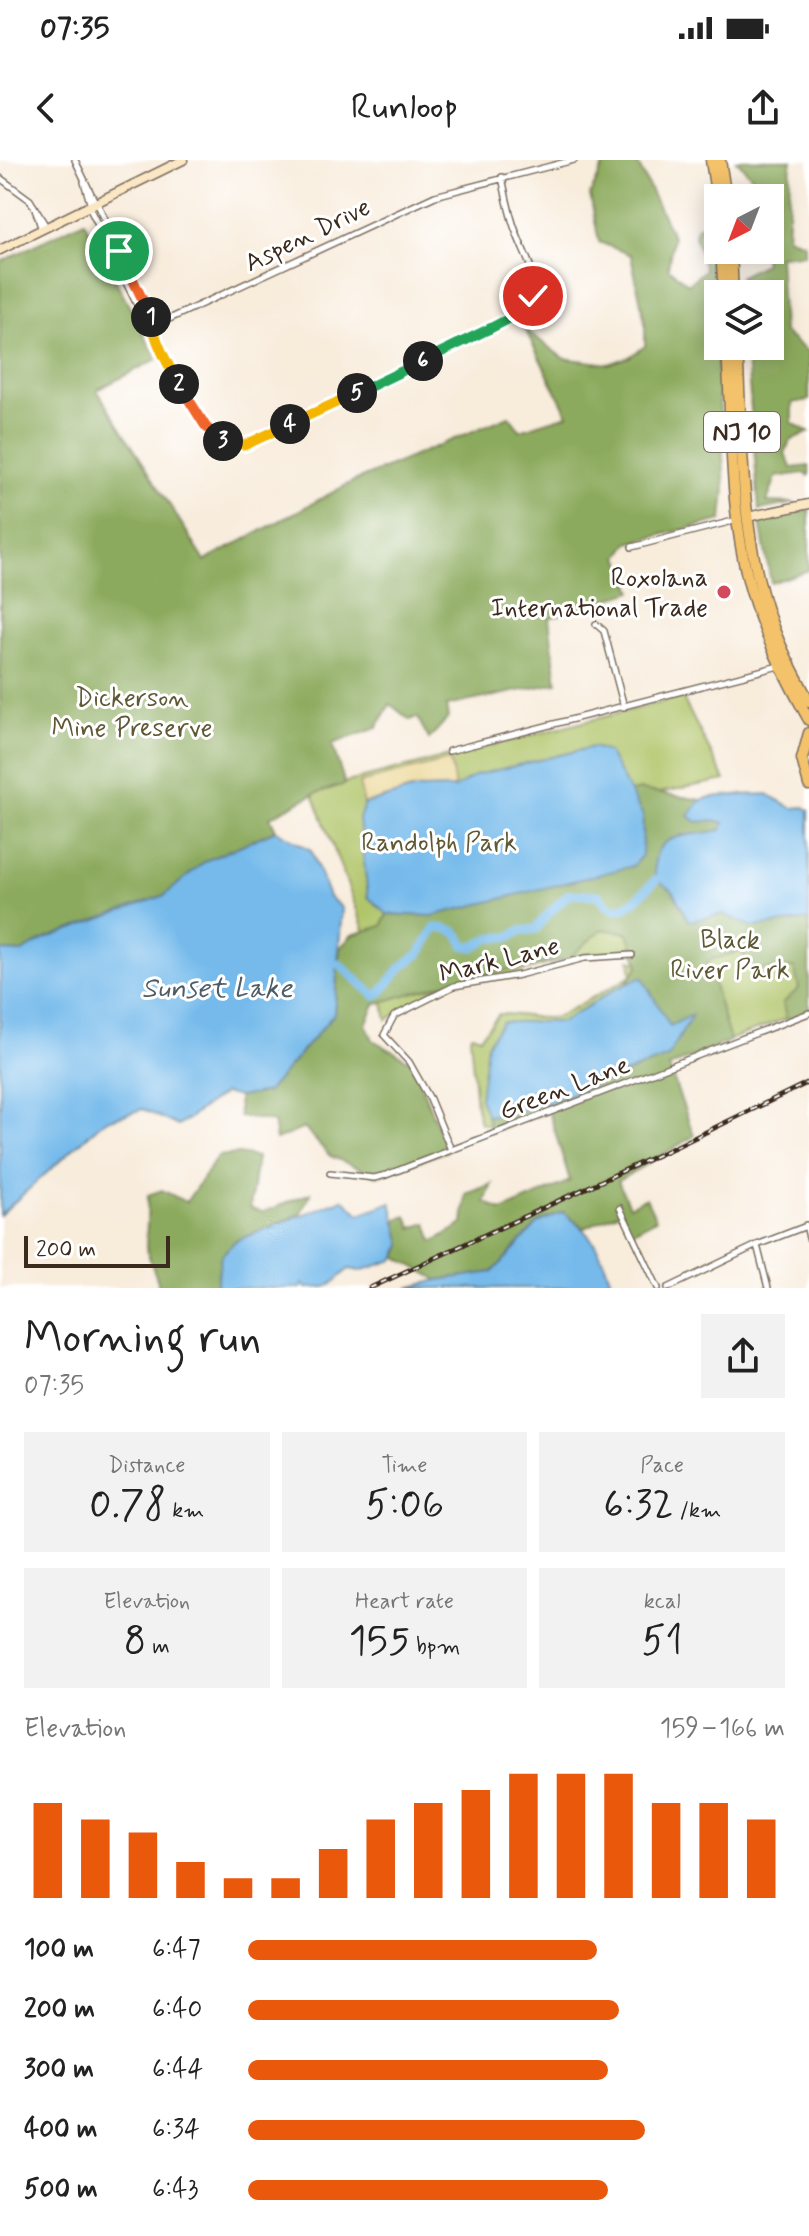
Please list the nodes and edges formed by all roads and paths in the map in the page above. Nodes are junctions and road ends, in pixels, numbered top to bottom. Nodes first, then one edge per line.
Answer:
1 (75, 160) edge
2 (183, 160) edge
3 (574, 160) edge
4 (711, 160) edge
5 (720, 160) edge
6 (502, 177) junction
7 (0, 178) edge
8 (715, 184) edge
9 (724, 184) edge
10 (93, 205) junction
11 (45, 229) junction
12 (0, 250) edge
13 (152, 327) junction
14 (728, 360) edge
15 (737, 360) edge
16 (809, 504) edge
17 (743, 518) junction
18 (632, 547) dead end
19 (596, 624) dead end
20 (780, 666) junction
21 (809, 701) edge
22 (624, 707) junction
23 (809, 720) edge
24 (809, 733) edge
25 (449, 751) dead end
26 (809, 784) edge
27 (632, 955) dead end
28 (809, 1013) edge
29 (451, 1150) junction
30 (330, 1173) dead end
31 (620, 1208) dead end
32 (808, 1225) edge
33 (809, 1238) edge
34 (757, 1245) junction
35 (658, 1288) edge
36 (668, 1288) edge
37 (768, 1288) edge

1 - 10 street
2 - 10 street
3 - 6 street, Aspen Drive
4 - 8 highway
5 - 9 highway
6 - 13 street, Aspen Drive
6 - 13 street
7 - 11 street
10 - 11 street
10 - 13 street
11 - 12 street
14 - 17 highway, NJ 10
15 - 17 highway, NJ 10
16 - 17 street
17 - 18 street
17 - 20 highway, NJ 10
17 - 21 highway, NJ 10
19 - 22 street
20 - 22 street
20 - 23 highway, NJ 10
22 - 25 street
24 - 26 highway
27 - 29 street, Mark Lane
28 - 29 street, Green Lane
29 - 30 street, Green Lane
31 - 35 street
32 - 33 street
32 - 34 street
34 - 36 street
34 - 37 street

